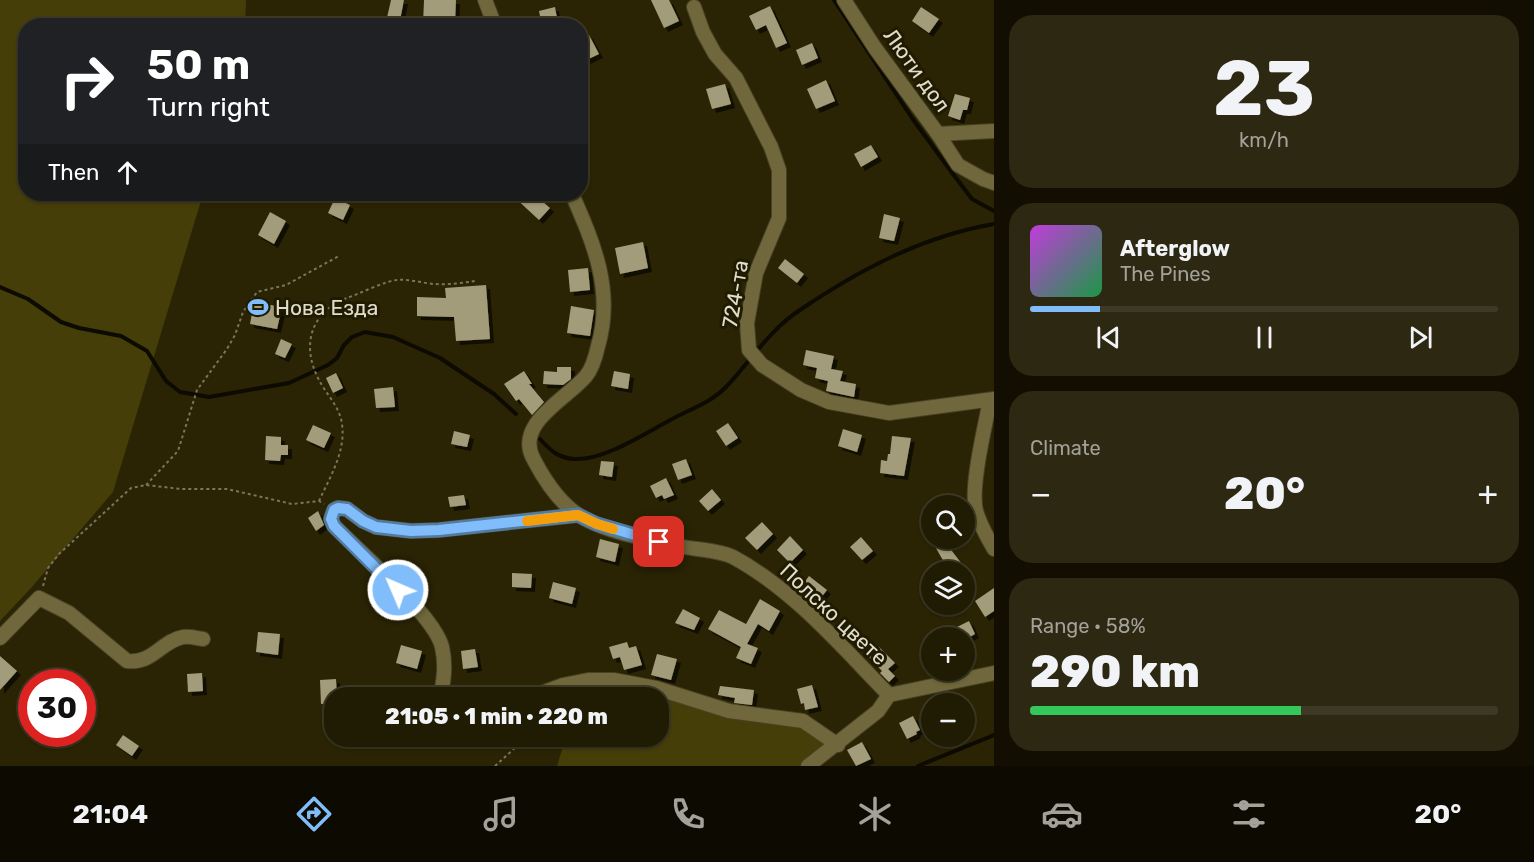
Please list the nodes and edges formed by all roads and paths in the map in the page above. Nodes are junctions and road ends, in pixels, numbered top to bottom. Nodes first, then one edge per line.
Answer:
1 (485, 0) edge
2 (844, 0) edge
3 (694, 7) dead end
4 (492, 18) edge
5 (994, 131) edge
6 (938, 134) junction
7 (994, 183) edge
8 (575, 201) edge
9 (339, 256) dead end
10 (475, 282) dead end
11 (992, 399) edge
12 (146, 485) junction
13 (319, 501) junction
14 (334, 510) junction
15 (578, 515) junction
16 (994, 549) edge
17 (39, 598) junction
18 (0, 638) edge
19 (203, 639) dead end
20 (994, 673) edge
21 (443, 687) edge
22 (558, 687) edge
23 (651, 687) edge
24 (669, 692) edge
25 (889, 695) junction
26 (838, 745) junction
27 (516, 747) edge
28 (495, 766) edge
29 (808, 766) edge

1 - 4 street
2 - 6 street, Люти дол
3 - 11 street, 724-та
5 - 6 street, Люти дол
6 - 7 street, Люти дол
8 - 15 street
9 - 12 path
10 - 13 path
11 - 16 street
12 - 13 path
12 - 17 path
13 - 14 path
14 - 15 street
14 - 21 street
15 - 25 street, Полско цвете
17 - 18 street
17 - 19 street
20 - 25 street, Полско цвете
22 - 23 street
24 - 26 street
25 - 26 street, Полско цвете
26 - 29 street, Полско цвете
27 - 28 path

